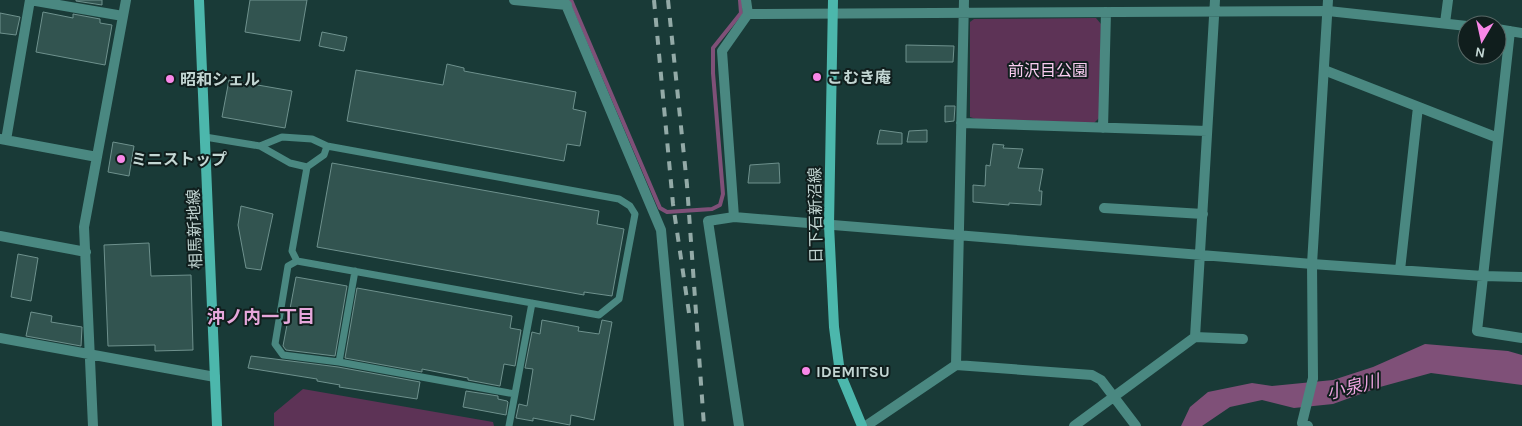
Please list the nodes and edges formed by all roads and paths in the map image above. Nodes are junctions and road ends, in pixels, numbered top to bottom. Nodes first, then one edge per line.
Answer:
1 (30, 0) edge
2 (126, 0) edge
3 (199, 0) edge
4 (514, 0) edge
5 (746, 0) edge
6 (833, 0) edge
7 (964, 0) edge
8 (1214, 0) edge
9 (1328, 0) edge
10 (1448, 0) edge
11 (565, 3) edge
12 (1328, 11) junction
13 (1106, 12) junction
14 (1214, 12) junction
15 (833, 13) junction
16 (964, 13) junction
17 (748, 14) junction
18 (123, 16) junction
19 (1445, 24) junction
20 (1457, 25) edge
21 (1507, 30) edge
22 (1510, 30) junction
23 (1522, 33) edge
24 (1324, 70) junction
25 (1418, 107) junction
26 (961, 123) junction
27 (1103, 128) junction
28 (1207, 131) junction
29 (205, 136) junction
30 (1498, 138) junction
31 (3, 140) edge
32 (260, 146) junction
33 (327, 146) junction
34 (97, 157) junction
35 (307, 167) junction
36 (1104, 208) dead end
37 (1202, 214) junction
38 (734, 217) junction
39 (829, 225) junction
40 (0, 236) edge
41 (958, 236) junction
42 (86, 252) junction
43 (1200, 254) junction
44 (297, 260) junction
45 (1312, 264) junction
46 (1400, 270) junction
47 (355, 271) junction
48 (1483, 276) junction
49 (1522, 277) edge
50 (532, 302) junction
51 (1195, 337) junction
52 (0, 338) edge
53 (1522, 338) edge
54 (1243, 339) dead end
55 (90, 354) junction
56 (339, 362) junction
57 (956, 365) junction
58 (214, 377) junction
59 (515, 394) junction
60 (1114, 396) junction
61 (1304, 423) edge
62 (93, 426) edge
63 (218, 426) edge
64 (509, 426) edge
65 (678, 426) edge
66 (739, 426) edge
67 (862, 426) edge
68 (866, 426) edge
69 (1074, 426) edge
70 (1136, 426) edge

1 - 18 street
1 - 31 street
2 - 18 street
3 - 29 main road, 相馬新地線
4 - 11 street
5 - 17 street
6 - 15 main road, 日下石新沼線
7 - 16 street
8 - 14 street
9 - 12 street
10 - 19 street
11 - 65 street
12 - 14 street
12 - 19 street
12 - 24 street
13 - 14 street
13 - 16 street
13 - 27 street
14 - 28 street
15 - 16 street
15 - 17 street
15 - 39 main road, 日下石新沼線
16 - 26 street
17 - 38 street
18 - 34 street
19 - 20 street
21 - 22 street
22 - 23 street
22 - 30 street
24 - 25 street
24 - 45 street
25 - 30 street
25 - 46 street
26 - 27 street
26 - 41 street
27 - 28 street
28 - 37 street
29 - 32 lane
29 - 58 main road, 相馬新地線
30 - 48 street
31 - 34 street
32 - 33 lane
32 - 35 lane
33 - 35 lane
33 - 50 lane
34 - 42 street
35 - 44 lane
36 - 37 street
37 - 43 street
38 - 39 street
38 - 66 street
39 - 41 street
39 - 67 main road, 日下石新沼線
40 - 42 street
41 - 43 street
41 - 57 street
42 - 55 street
43 - 45 street
43 - 51 street
44 - 47 lane
44 - 56 lane
45 - 46 street
45 - 61 street
46 - 48 street
47 - 50 lane
47 - 56 lane
48 - 49 street
48 - 53 street
50 - 59 lane
51 - 54 street
51 - 60 street
52 - 55 street
55 - 58 street
55 - 62 street
56 - 59 lane
57 - 60 street
57 - 68 street
58 - 63 main road, 相馬新地線
59 - 64 lane
60 - 69 street
60 - 70 street

